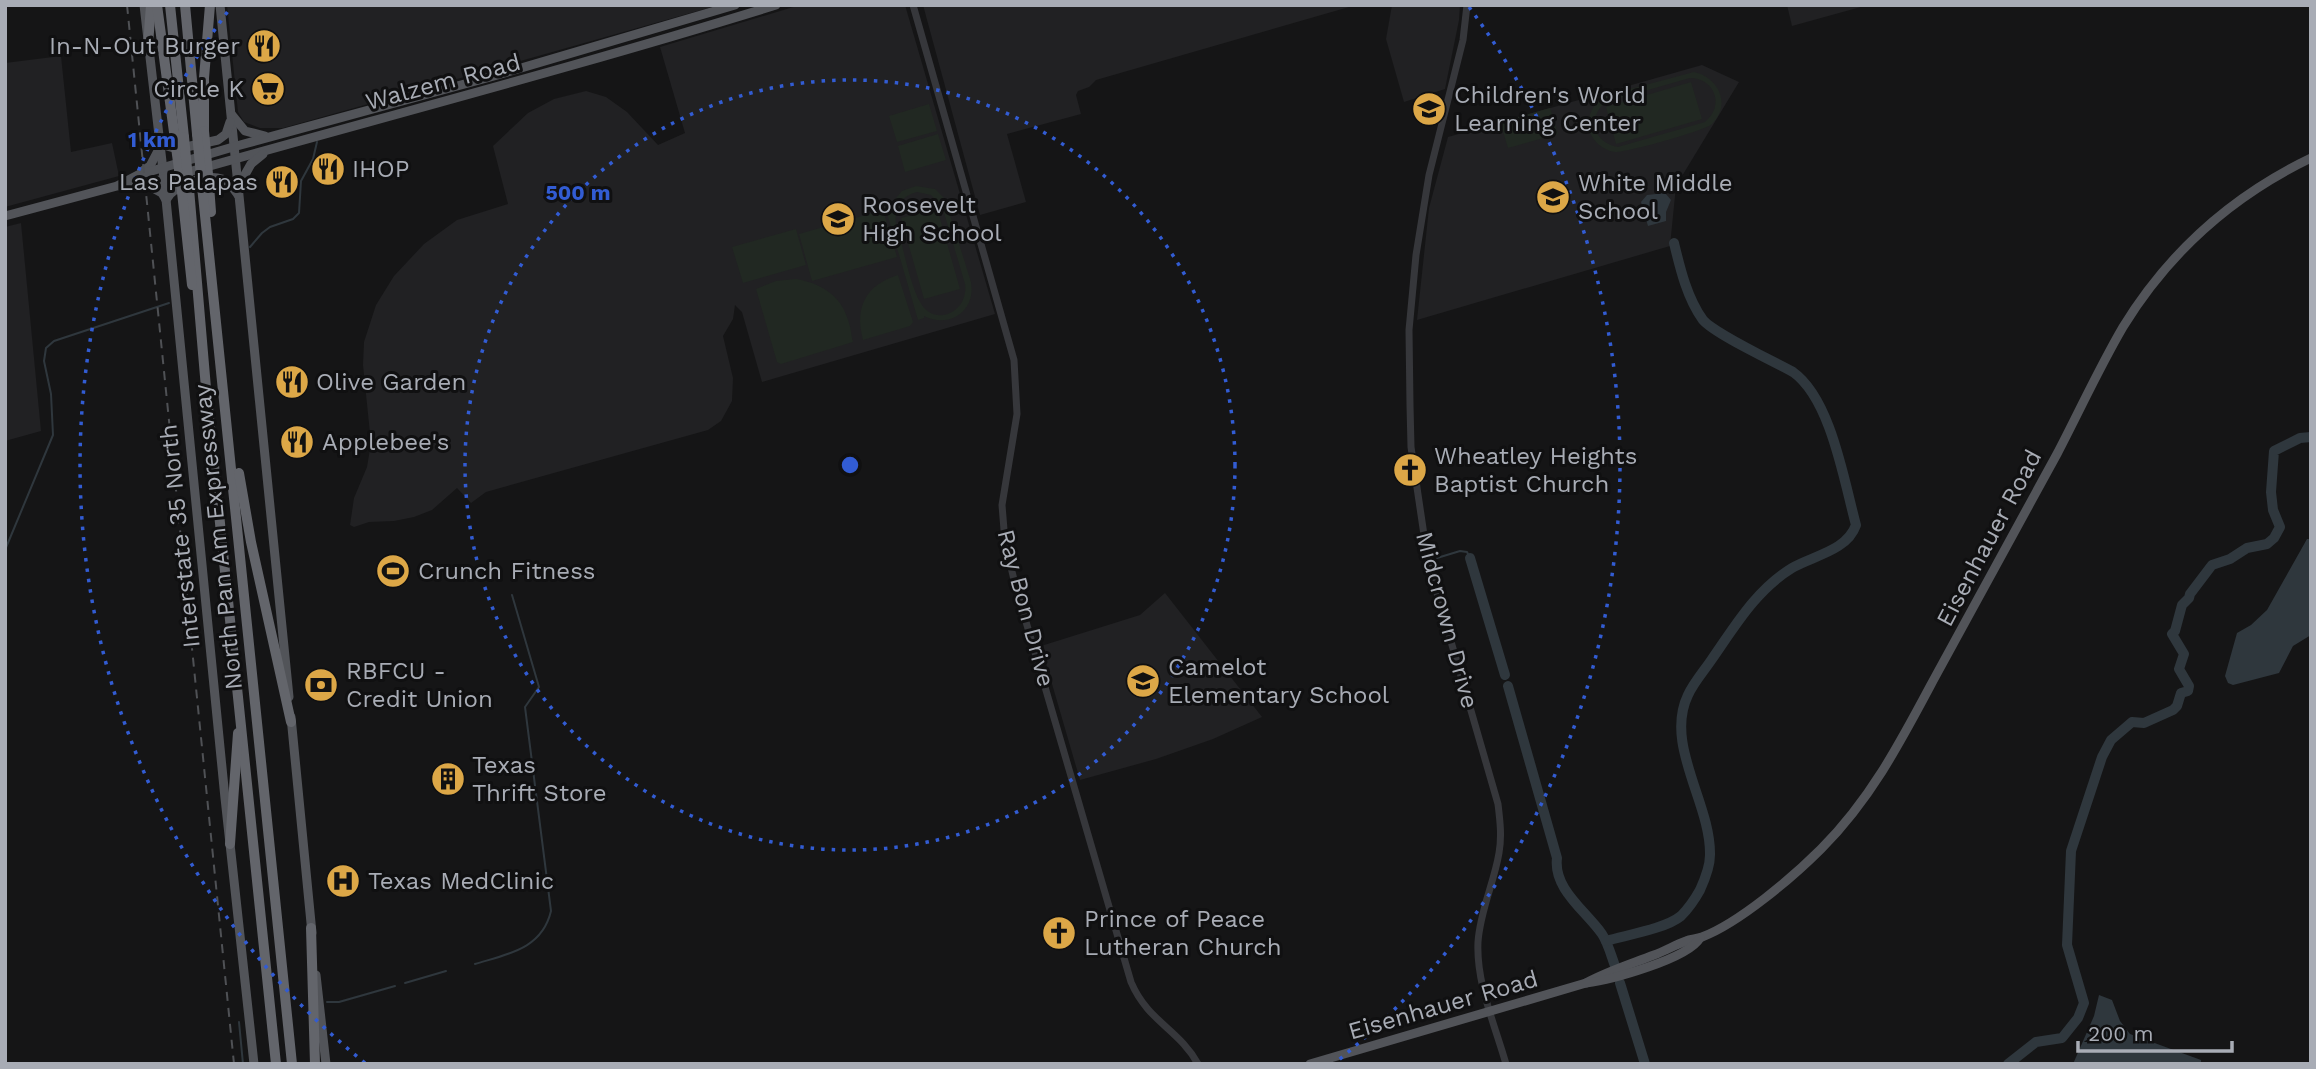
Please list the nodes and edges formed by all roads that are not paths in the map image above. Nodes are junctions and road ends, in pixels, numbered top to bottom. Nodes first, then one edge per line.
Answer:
1 (144, 5) edge
2 (151, 5) edge
3 (157, 5) edge
4 (170, 5) edge
5 (185, 5) edge
6 (210, 5) edge
7 (220, 5) edge
8 (735, 5) edge
9 (749, 5) edge
10 (776, 5) edge
11 (913, 5) edge
12 (1467, 5) edge
13 (713, 25) junction
14 (148, 45) junction
15 (494, 76) junction
16 (457, 98) junction
17 (231, 113) junction
18 (201, 132) junction
19 (271, 137) junction
20 (160, 141) junction
21 (233, 147) junction
22 (275, 147) junction
23 (2311, 158) edge
24 (234, 159) junction
25 (163, 168) junction
26 (138, 175) junction
27 (164, 179) junction
28 (146, 184) junction
29 (117, 186) junction
30 (186, 190) junction
31 (238, 192) junction
32 (166, 200) junction
33 (5, 216) edge
34 (220, 345) junction
35 (238, 694) junction
36 (291, 722) junction
37 (230, 844) junction
38 (311, 928) junction
39 (1700, 938) junction
40 (1662, 956) junction
41 (1586, 983) junction
42 (1491, 1011) junction
43 (254, 1064) edge
44 (276, 1064) edge
45 (292, 1064) edge
46 (315, 1064) edge
47 (326, 1064) edge
48 (1198, 1064) edge
49 (1310, 1064) edge
50 (1506, 1064) edge

1 - 14 main road, Interstate 35 North
2 - 14 highway
3 - 30 highway, bridge
4 - 30 highway, North Pan Am Expressway, bridge
5 - 18 highway, North Pan Am Expressway
6 - 18 highway
7 - 17 main road
8 - 15 main road, Walzem Road
9 - 13 main road
10 - 13 main road, Walzem Road
11 - 48 street, Ray Bon Drive
12 - 42 street, Midcrown Drive
13 - 16 main road, Walzem Road
14 - 20 main road, Interstate 35 North
15 - 16 main road
15 - 19 main road, Walzem Road
16 - 22 main road, Walzem Road
17 - 19 main road
17 - 20 main road
17 - 21 main road
18 - 34 highway, North Pan Am Expressway, bridge
19 - 21 main road, Walzem Road
20 - 25 main road, Interstate 35 North
20 - 26 main road
21 - 24 main road
21 - 25 main road, Walzem Road
22 - 24 main road, Walzem Road
22 - 31 main road
23 - 39 main road, Eisenhauer Road
24 - 27 main road, Walzem Road
24 - 31 main road
25 - 26 main road, Walzem Road
25 - 27 main road, Interstate 35 North
26 - 29 main road, Walzem Road
27 - 28 main road, Walzem Road
27 - 32 main road, Interstate 35 North
28 - 29 main road, Walzem Road
28 - 32 main road
29 - 33 main road, Walzem Road
30 - 35 highway, North Pan Am Expressway
31 - 32 main road
31 - 36 main road
32 - 37 main road, Interstate 35 North
34 - 36 highway
34 - 45 highway, North Pan Am Expressway
35 - 37 highway
35 - 44 highway, North Pan Am Expressway
36 - 38 main road
37 - 43 main road, Interstate 35 North
38 - 46 highway
38 - 47 main road
39 - 40 main road, Eisenhauer Road
39 - 40 main road, Eisenhauer Road
40 - 41 main road, Eisenhauer Road
40 - 41 main road, Eisenhauer Road
41 - 42 main road, Eisenhauer Road
42 - 49 main road, Eisenhauer Road
42 - 50 street, Midcrown Drive

